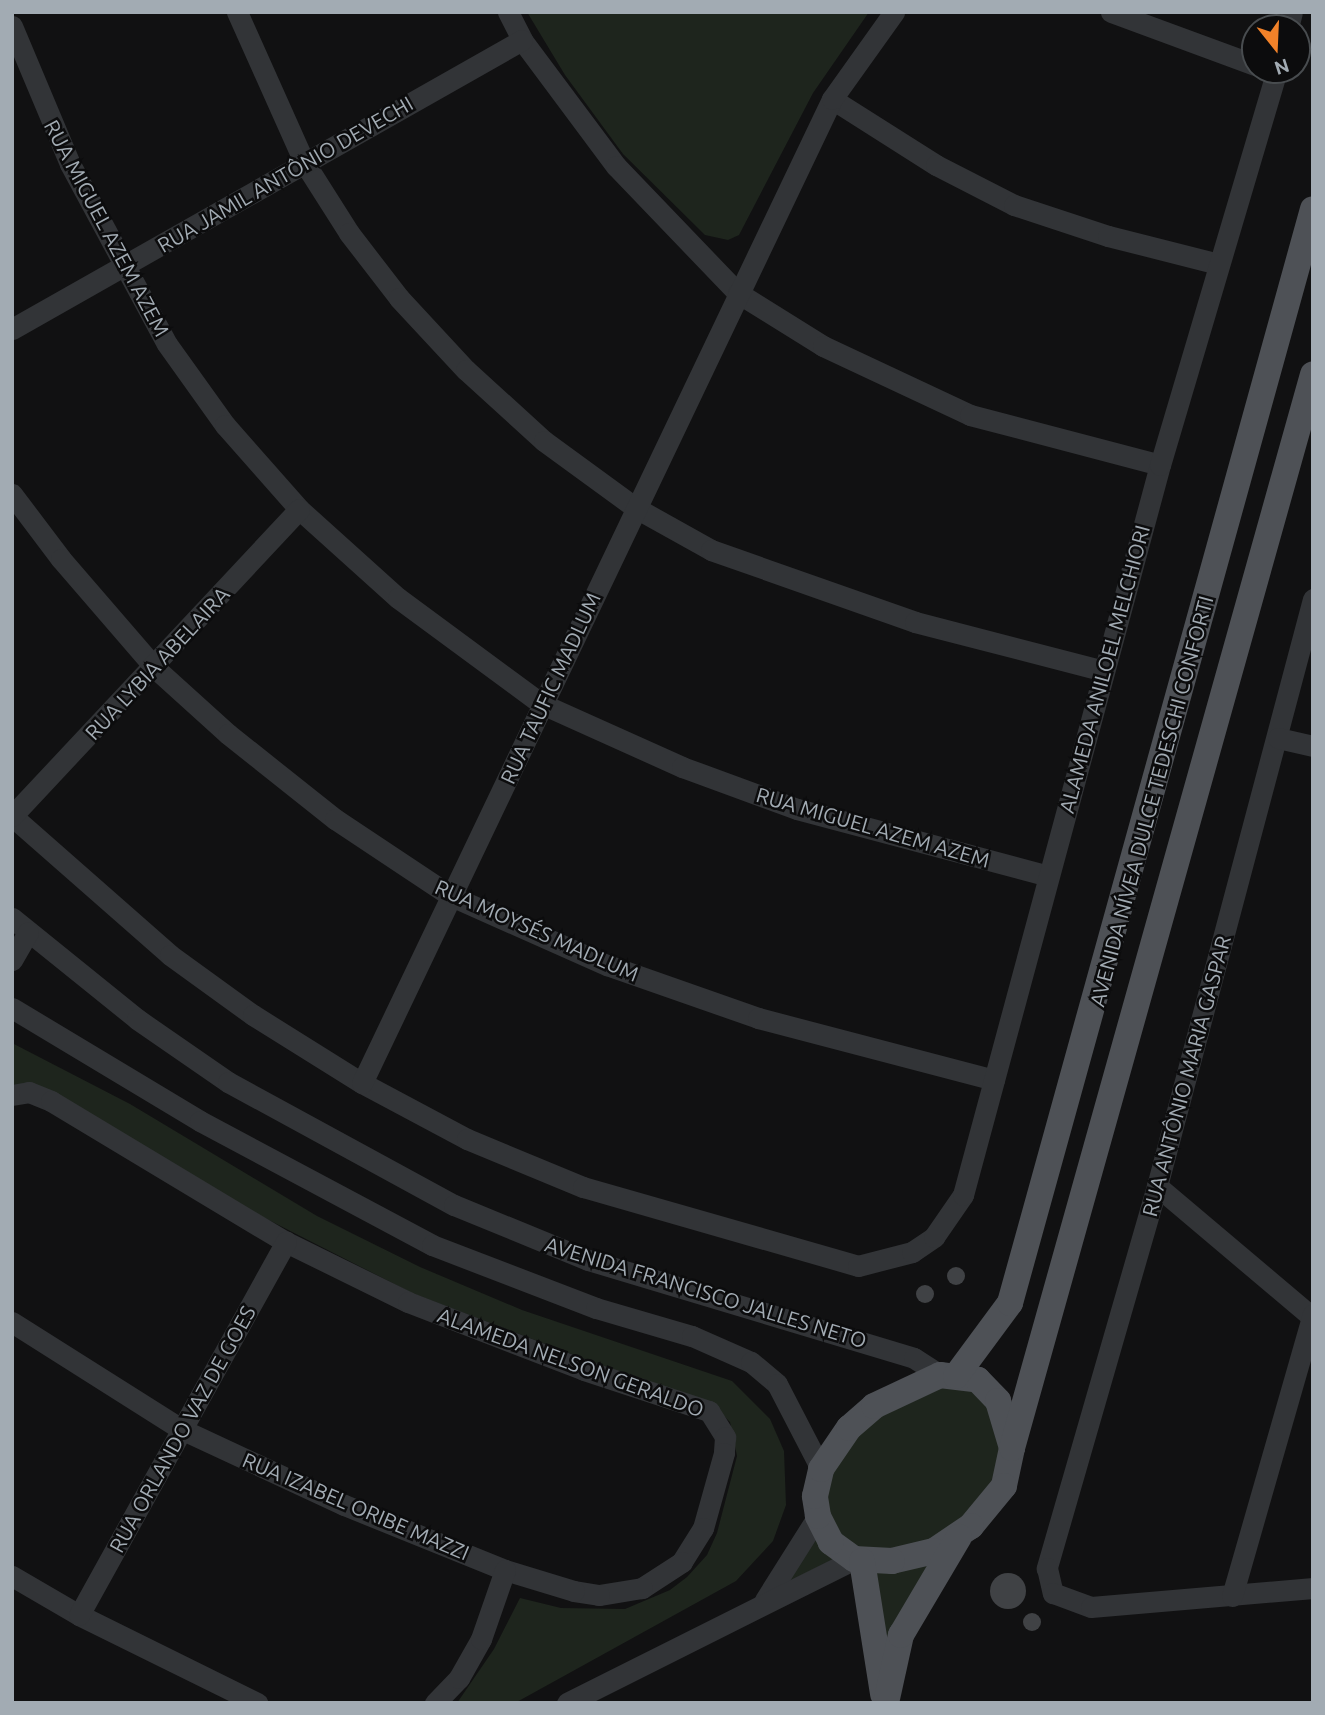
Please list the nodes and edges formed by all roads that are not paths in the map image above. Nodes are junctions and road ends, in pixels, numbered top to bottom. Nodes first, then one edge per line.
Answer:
1 (237, 12) edge
2 (508, 12) edge
3 (894, 12) edge
4 (1111, 12) edge
5 (12, 26) edge
6 (522, 40) junction
7 (1241, 60) edge
8 (1270, 84) edge
9 (832, 99) junction
10 (304, 162) junction
11 (1311, 221) edge
12 (1219, 264) junction
13 (122, 266) junction
14 (738, 293) junction
15 (12, 329) edge
16 (1313, 374) edge
17 (1160, 466) junction
18 (12, 494) edge
19 (636, 508) junction
20 (299, 509) junction
21 (1313, 600) edge
22 (155, 668) junction
23 (1104, 671) junction
24 (542, 704) junction
25 (1278, 738) junction
26 (1313, 747) edge
27 (12, 816) edge
28 (1048, 877) junction
29 (451, 896) junction
30 (20, 925) edge
31 (12, 960) edge
32 (12, 1008) edge
33 (994, 1080) junction
34 (362, 1083) junction
35 (21, 1094) edge
36 (1157, 1186) junction
37 (286, 1242) junction
38 (1312, 1315) edge
39 (12, 1322) edge
40 (948, 1376) junction
41 (181, 1429) junction
42 (1012, 1448) junction
43 (821, 1469) junction
44 (818, 1516) junction
45 (703, 1528) joint
46 (960, 1536) junction
47 (858, 1560) junction
48 (505, 1570) junction
49 (12, 1576) edge
50 (1313, 1588) edge
51 (1232, 1596) junction
52 (765, 1600) junction
53 (79, 1615) junction
54 (257, 1703) edge
55 (435, 1703) edge
56 (567, 1703) edge
57 (885, 1703) edge

1 - 10 street
2 - 6 street
3 - 9 street, RUA TAUFIC MADLUM
4 - 7 street
5 - 13 street, RUA MIGUEL AZEM AZEM
6 - 10 street, RUA JAMIL ANTÔNIO DEVECHI
6 - 14 street
8 - 12 street, ALAMEDA ANILOEL MELCHIORI
9 - 12 street
9 - 14 street, RUA TAUFIC MADLUM
10 - 13 street, RUA JAMIL ANTÔNIO DEVECHI
10 - 19 street
11 - 40 main road, AVENIDA NÍVEA DULCE TEDESCHI CONFORTI
12 - 17 street, ALAMEDA ANILOEL MELCHIORI
13 - 15 street, RUA JAMIL ANTÔNIO DEVECHI
13 - 20 street, RUA MIGUEL AZEM AZEM
14 - 17 street
14 - 19 street, RUA TAUFIC MADLUM
16 - 42 main road, AVENIDA NÍVEA DULCE TEDESCHI CONFORTI
17 - 23 street, ALAMEDA ANILOEL MELCHIORI
18 - 22 street, RUA MOYSÉS MADLUM
19 - 23 street
19 - 24 street, RUA TAUFIC MADLUM
20 - 22 street, RUA LYBIA ABELAIRA
20 - 24 street, RUA MIGUEL AZEM AZEM
21 - 25 street, RUA ANTÔNIO MARIA GASPAR
22 - 27 street, RUA LYBIA ABELAIRA
22 - 29 street, RUA MOYSÉS MADLUM
23 - 28 street, ALAMEDA ANILOEL MELCHIORI
24 - 28 street, RUA MIGUEL AZEM AZEM
24 - 29 street, RUA TAUFIC MADLUM
25 - 26 street
25 - 36 street, RUA ANTÔNIO MARIA GASPAR
27 - 34 street
28 - 33 street, ALAMEDA ANILOEL MELCHIORI
29 - 33 street, RUA MOYSÉS MADLUM
29 - 34 street, RUA TAUFIC MADLUM
30 - 31 street
30 - 40 street, AVENIDA FRANCISCO JALLES NETO
32 - 43 street, AVENIDA FRANCISCO JALLES NETO
33 - 34 street, ALAMEDA ANILOEL MELCHIORI
35 - 37 street, ALAMEDA NELSON GERALDO
36 - 38 street
36 - 51 street, RUA ANTÔNIO MARIA GASPAR
37 - 41 street, RUA ORLANDO VAZ DE GOES
37 - 45 street, ALAMEDA NELSON GERALDO
38 - 51 street
39 - 41 street, RUA IZABEL ORIBE MAZZI
40 - 42 main road
40 - 43 main road
41 - 48 street, RUA IZABEL ORIBE MAZZI
41 - 53 street, RUA ORLANDO VAZ DE GOES
42 - 46 main road
43 - 44 main road
44 - 47 main road
44 - 52 street
45 - 48 street, RUA IZABEL ORIBE MAZZI
46 - 47 main road
46 - 57 main road
47 - 52 street
47 - 57 main road
48 - 55 street
49 - 53 street
50 - 51 street
52 - 56 street
53 - 54 street

